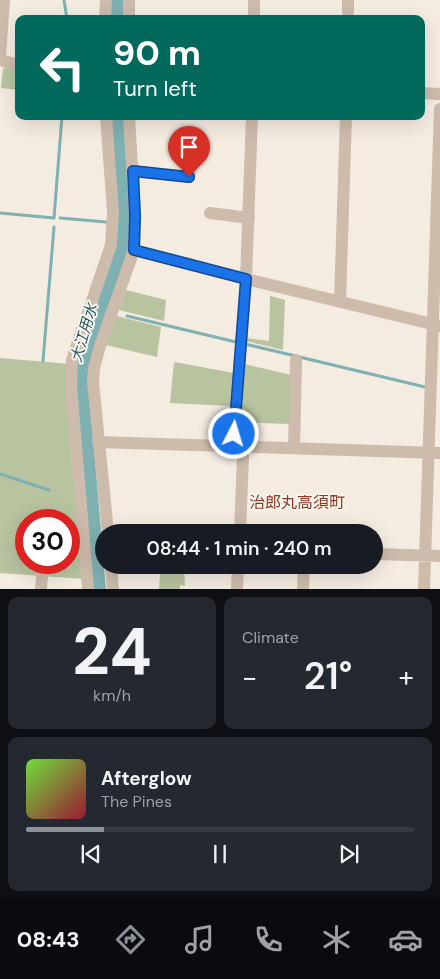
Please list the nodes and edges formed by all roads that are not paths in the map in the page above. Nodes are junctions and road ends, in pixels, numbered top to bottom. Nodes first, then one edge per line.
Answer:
1 (4, 0) edge
2 (106, 0) edge
3 (129, 0) edge
4 (254, 0) edge
5 (348, 0) edge
6 (105, 15) edge
7 (129, 15) edge
8 (254, 15) edge
9 (348, 15) edge
10 (0, 58) edge
11 (15, 64) edge
12 (425, 93) edge
13 (440, 94) edge
14 (440, 109) edge
15 (106, 120) edge
16 (130, 120) edge
17 (252, 120) edge
18 (346, 120) edge
19 (194, 138) dead end
20 (133, 171) junction
21 (210, 213) dead end
22 (249, 218) junction
23 (438, 233) edge
24 (134, 250) junction
25 (246, 279) junction
26 (340, 301) junction
27 (437, 325) edge
28 (296, 360) dead end
29 (98, 442) junction
30 (238, 446) junction
31 (294, 448) junction
32 (434, 453) edge
33 (107, 524) edge
34 (240, 524) edge
35 (383, 554) edge
36 (425, 556) junction
37 (440, 556) edge
38 (112, 574) edge
39 (238, 574) edge
40 (304, 574) edge
41 (88, 589) edge
42 (113, 589) edge
43 (238, 589) edge
44 (303, 589) edge
45 (424, 589) edge

1 - 10 street
2 - 6 street
3 - 7 street
4 - 8 street
5 - 9 street
10 - 11 street
12 - 13 street
14 - 23 street
15 - 41 street
16 - 20 street
17 - 22 street
18 - 26 street
19 - 20 street
20 - 24 street
21 - 22 street
22 - 25 street
23 - 27 street
24 - 25 street
24 - 29 street
25 - 26 street
25 - 30 street
26 - 27 street
27 - 32 street
28 - 31 street
29 - 30 street
29 - 33 street
30 - 31 street
30 - 34 street
31 - 32 street
32 - 36 street
35 - 36 street
36 - 37 street
36 - 45 street
38 - 42 street
39 - 43 street
40 - 44 street

